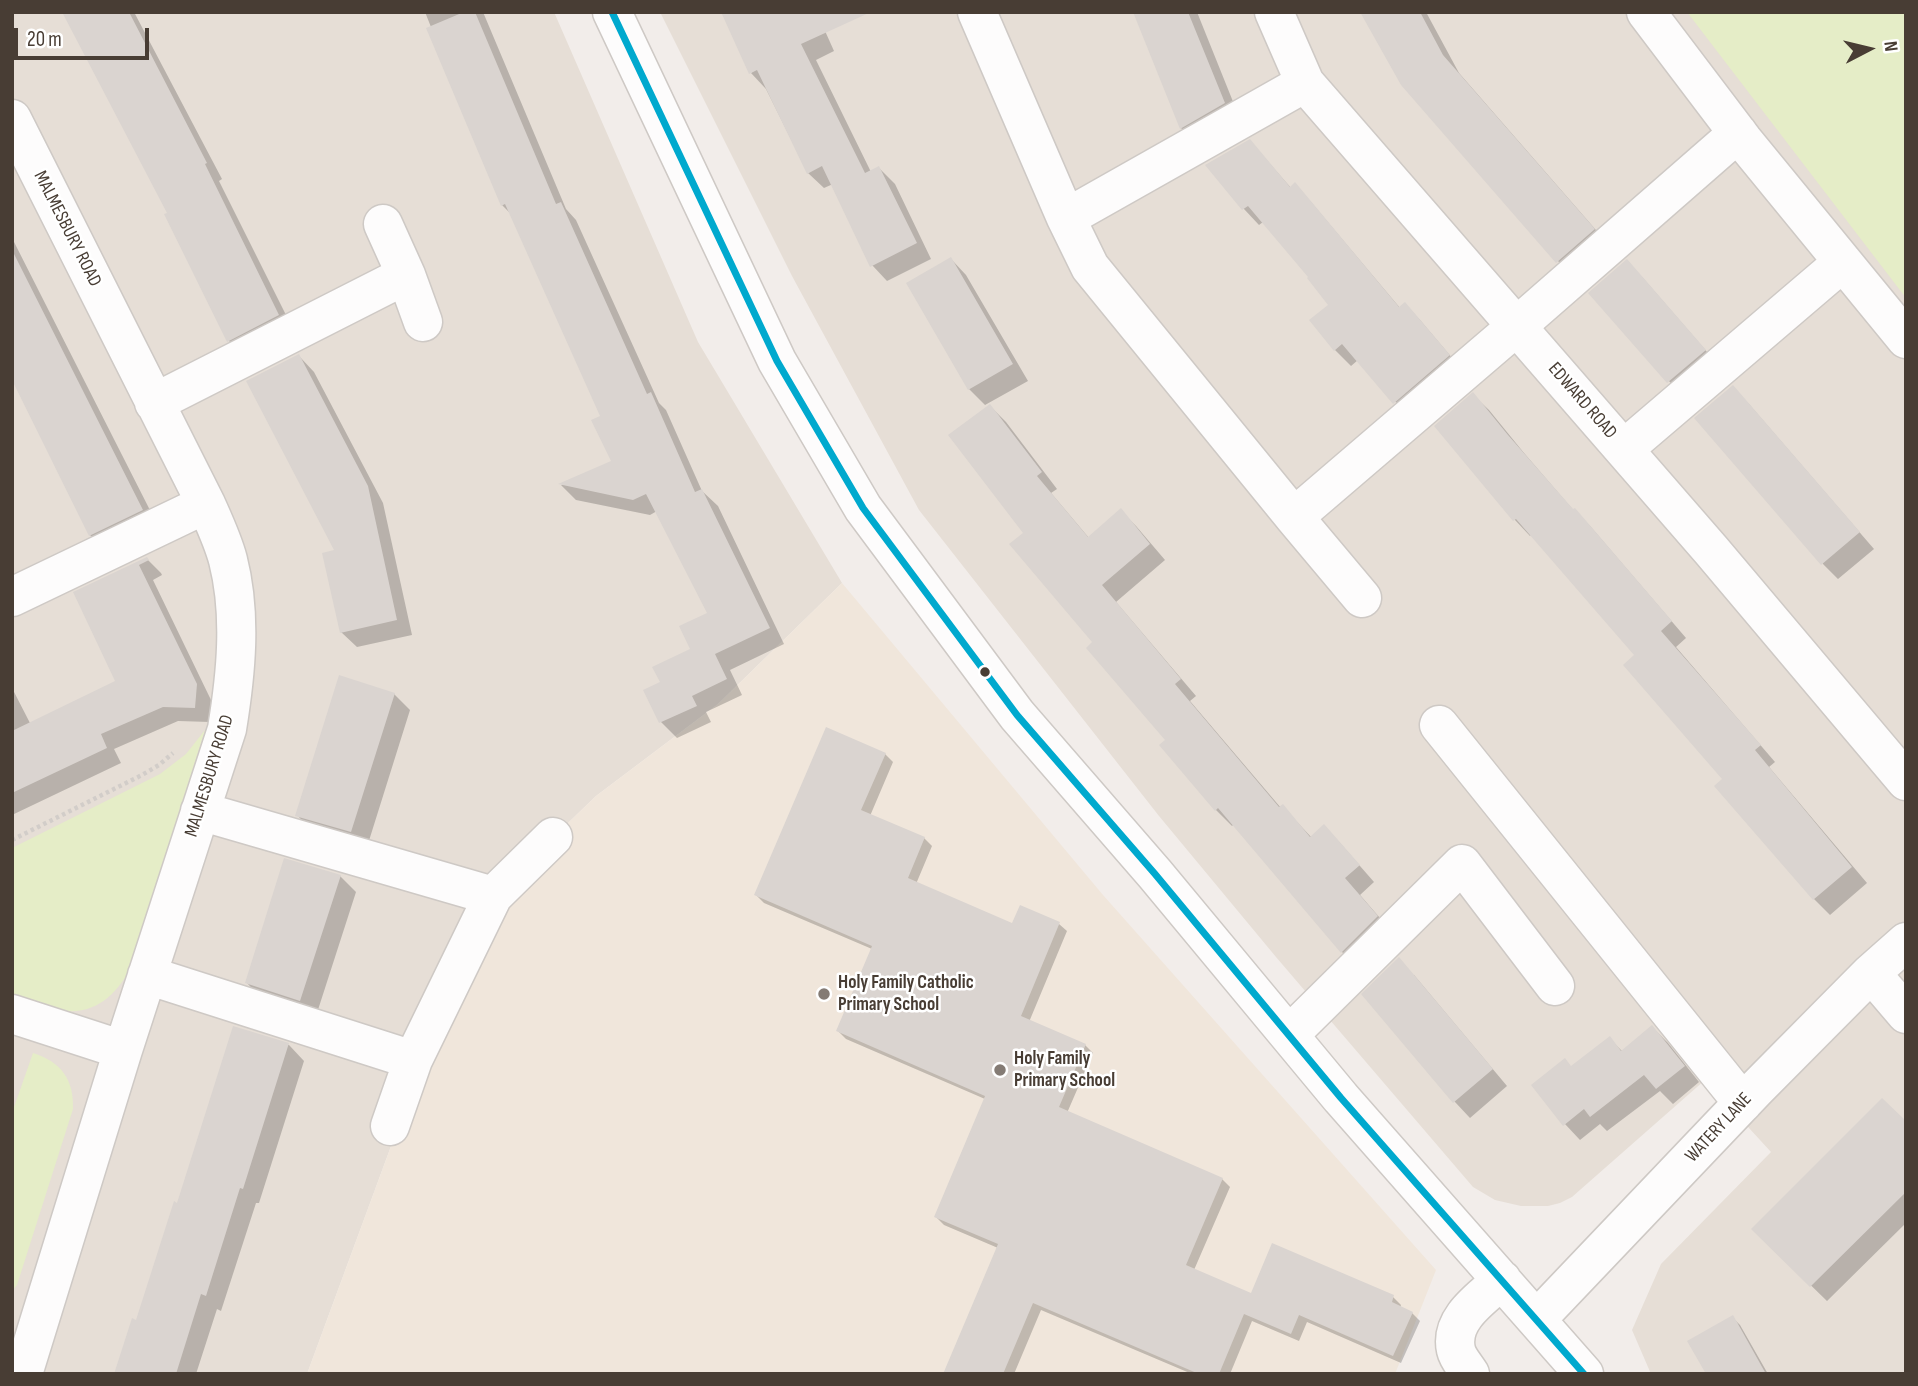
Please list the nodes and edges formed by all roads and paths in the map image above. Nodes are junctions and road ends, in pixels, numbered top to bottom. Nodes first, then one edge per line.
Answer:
1 (612, 12) edge
2 (977, 12) edge
3 (1274, 12) edge
4 (1646, 12) edge
5 (1305, 83) junction
6 (13, 125) edge
7 (1738, 133) junction
8 (1066, 218) junction
9 (383, 224) dead end
10 (1843, 262) junction
11 (406, 275) junction
12 (423, 322) dead end
13 (1517, 326) junction
14 (1906, 339) edge
15 (154, 403) junction
16 (1624, 449) junction
17 (206, 504) junction
18 (1294, 517) junction
19 (12, 597) edge
20 (1362, 598) dead end
21 (1439, 725) dead end
22 (179, 747) dead end
23 (1906, 781) edge
24 (200, 811) junction
25 (553, 837) dead end
26 (12, 839) edge
27 (493, 897) junction
28 (1906, 942) edge
29 (1871, 973) junction
30 (147, 975) junction
31 (1555, 986) dead end
32 (12, 1014) edge
33 (1906, 1014) edge
34 (1289, 1035) junction
35 (123, 1050) junction
36 (413, 1060) junction
37 (1743, 1104) junction
38 (390, 1126) dead end
39 (1502, 1280) junction
40 (26, 1316) edge
41 (1536, 1319) junction
42 (23, 1374) edge
43 (1471, 1374) edge
44 (1584, 1374) edge

1 - 34 street
2 - 8 street
3 - 5 street, EDWARD ROAD
4 - 7 street
5 - 8 street
5 - 13 street, EDWARD ROAD
6 - 15 street, MALMESBURY ROAD
7 - 10 street
7 - 13 street
8 - 18 street
9 - 11 street
10 - 14 street
10 - 16 street
11 - 12 street
11 - 15 street
13 - 16 street, EDWARD ROAD
13 - 18 street
15 - 17 street, MALMESBURY ROAD
16 - 23 street, EDWARD ROAD
17 - 19 street
17 - 24 street, MALMESBURY ROAD
18 - 20 street
21 - 37 street
22 - 26 path
24 - 27 street
24 - 30 street, MALMESBURY ROAD
25 - 27 street
27 - 36 street
28 - 29 street, WATERY LANE
29 - 33 street
29 - 37 street, WATERY LANE
30 - 35 street, MALMESBURY ROAD
30 - 36 street
31 - 34 street
32 - 35 street
34 - 39 street
35 - 40 street, MALMESBURY ROAD
36 - 38 street
37 - 41 street, WATERY LANE
39 - 41 street
39 - 43 street
40 - 42 street, MALMESBURY ROAD
41 - 44 street

